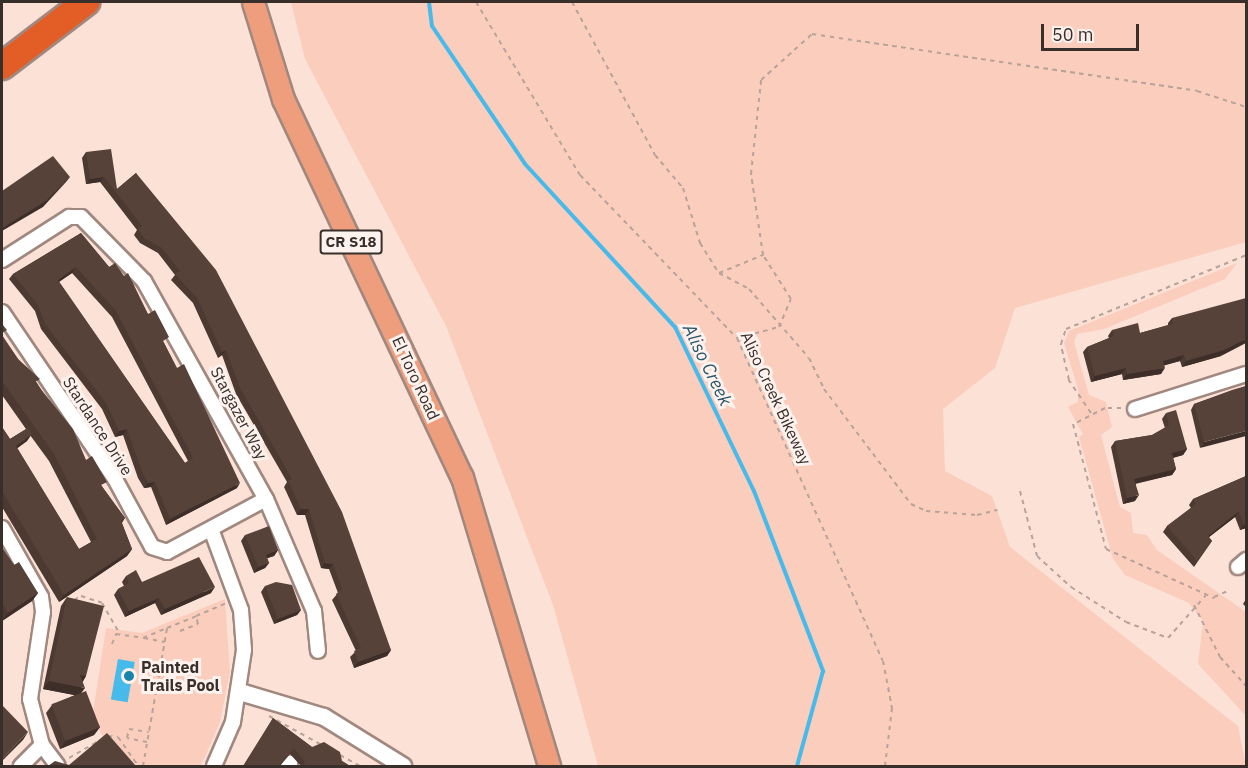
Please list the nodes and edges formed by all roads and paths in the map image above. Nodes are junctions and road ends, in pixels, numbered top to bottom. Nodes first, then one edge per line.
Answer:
1 (86, 2) edge
2 (253, 2) edge
3 (476, 2) edge
4 (573, 2) edge
5 (2, 66) edge
6 (1246, 107) edge
7 (763, 255) junction
8 (1246, 255) edge
9 (2, 260) edge
10 (719, 273) junction
11 (2, 312) edge
12 (779, 327) junction
13 (737, 338) junction
14 (1246, 374) edge
15 (1135, 409) joint
16 (1092, 413) junction
17 (1020, 491) dead end
18 (266, 499) junction
19 (997, 510) dead end
20 (2, 528) edge
21 (211, 529) junction
22 (1230, 590) dead end
23 (1214, 598) junction
24 (237, 599) junction
25 (1194, 604) junction
26 (42, 607) junction
27 (195, 616) junction
28 (167, 628) junction
29 (180, 632) dead end
30 (120, 634) junction
31 (143, 638) junction
32 (165, 642) junction
33 (112, 644) dead end
34 (318, 651) dead end
35 (1246, 686) edge
36 (240, 692) junction
37 (266, 698) junction
38 (149, 732) junction
39 (118, 737) junction
40 (127, 738) junction
41 (542, 741) junction
42 (147, 742) junction
43 (42, 745) junction
44 (63, 763) edge
45 (21, 766) edge
46 (138, 766) edge
47 (143, 766) edge
48 (214, 766) edge
49 (360, 766) edge
50 (403, 766) edge
51 (534, 766) edge
52 (549, 766) edge
53 (885, 766) edge

1 - 5 highway
2 - 41 main road, El Toro Road / CR S18
3 - 13 path, Aliso Creek Bikeway
4 - 10 path
6 - 7 path
7 - 10 path
7 - 12 path
8 - 16 path
9 - 18 street, Stargazer Way
10 - 12 path
11 - 21 street, Stardance Drive
12 - 13 path
12 - 19 path
13 - 53 path, Aliso Creek Bikeway
14 - 15 street
15 - 16 path
16 - 23 path
17 - 25 path
18 - 21 street
18 - 34 street, Stargazer Way
20 - 26 street
21 - 24 street
22 - 23 path
23 - 25 path
24 - 27 path
24 - 36 street
25 - 35 path
26 - 30 path
26 - 43 street
27 - 28 path
27 - 29 path
28 - 31 path
28 - 32 path
30 - 31 path
30 - 33 path
31 - 32 path
32 - 38 path
36 - 37 street
36 - 48 street
37 - 49 path
37 - 50 street
38 - 40 path
38 - 42 path
39 - 40 path
39 - 44 path
39 - 46 path
40 - 42 path
41 - 51 main road
41 - 52 main road, El Toro Road / CR S18
42 - 47 path
43 - 44 street
43 - 45 street

